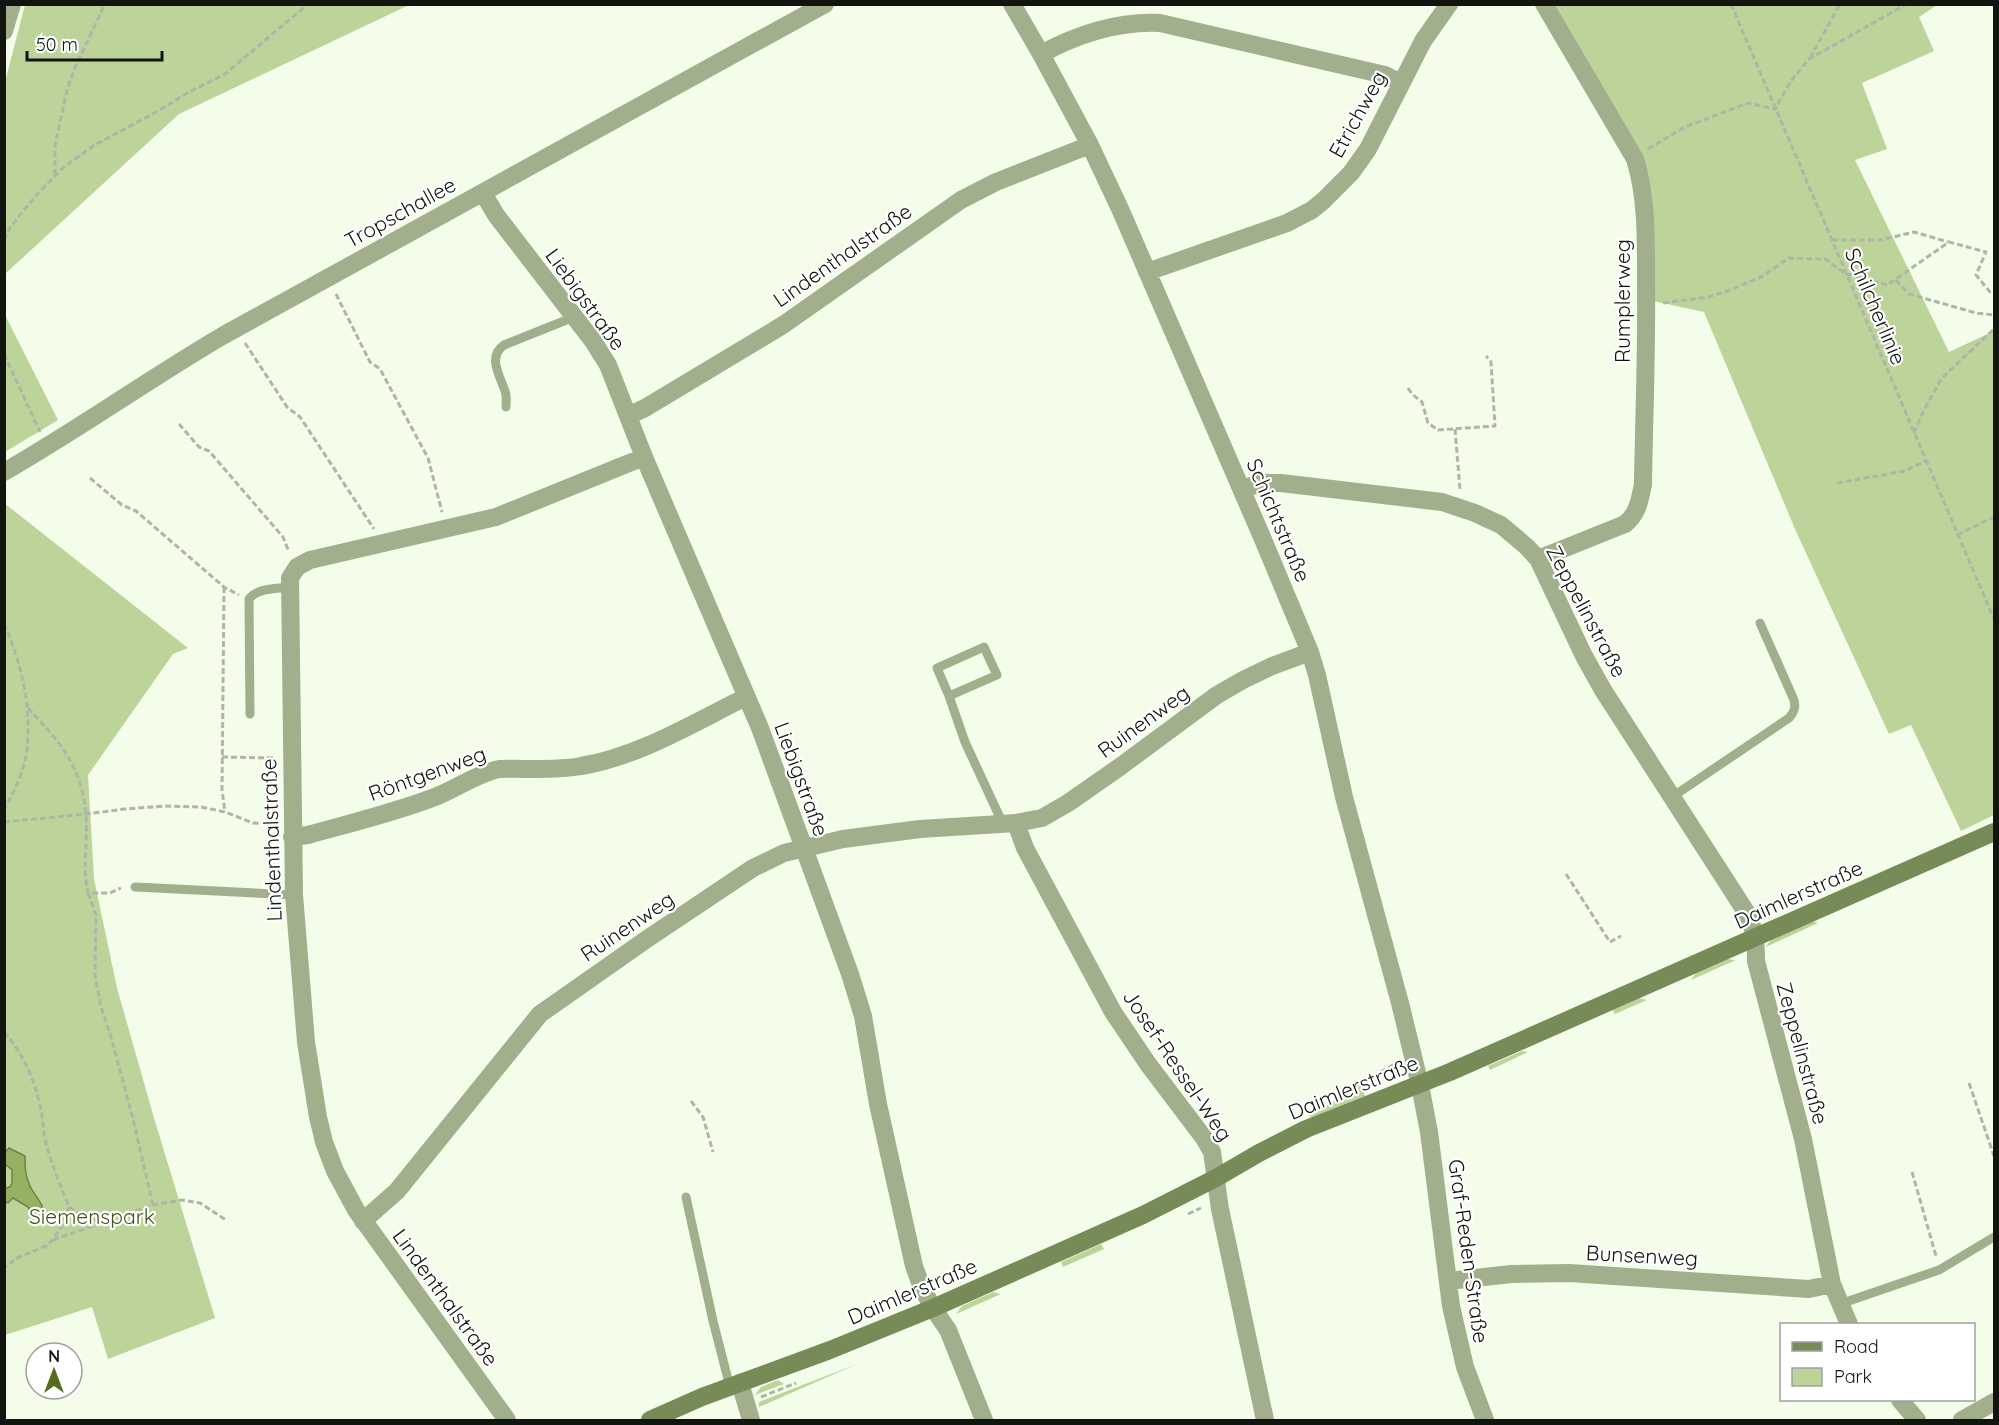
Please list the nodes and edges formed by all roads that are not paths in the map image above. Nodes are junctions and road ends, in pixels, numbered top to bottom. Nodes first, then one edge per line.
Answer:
1 (12, 4) edge
2 (825, 4) edge
3 (1012, 4) edge
4 (1449, 4) edge
5 (1544, 4) edge
6 (4, 31) edge
7 (1041, 54) junction
8 (1401, 83) junction
9 (1090, 145) junction
10 (483, 193) junction
11 (1147, 272) junction
12 (574, 317) junction
13 (506, 407) dead end
14 (628, 416) junction
15 (644, 457) junction
16 (4, 472) edge
17 (1242, 489) junction
18 (1538, 560) junction
19 (289, 587) junction
20 (1760, 623) dead end
21 (1310, 652) junction
22 (949, 696) junction
23 (746, 697) junction
24 (250, 714) dead end
25 (1672, 797) junction
26 (1010, 824) junction
27 (292, 831) junction
28 (1995, 832) edge
29 (803, 847) junction
30 (135, 887) road end
31 (294, 895) junction
32 (1756, 936) junction
33 (1420, 1084) junction
34 (1216, 1178) junction
35 (686, 1197) dead end
36 (363, 1221) junction
37 (1995, 1237) edge
38 (1448, 1281) junction
39 (1832, 1284) junction
40 (1840, 1304) junction
41 (933, 1308) junction
42 (1849, 1323) edge
43 (735, 1385) junction
44 (1901, 1401) edge
45 (1995, 1402) edge
46 (507, 1420) edge
47 (650, 1420) edge
48 (751, 1420) edge
49 (984, 1420) edge
50 (1265, 1420) edge
51 (1485, 1420) edge
52 (1917, 1420) edge
53 (1962, 1420) edge

1 - 6 street
2 - 10 street, Tropschallee
3 - 7 street, Schichtstraße
4 - 8 street, Etrichweg
5 - 18 street, Rumplerweg
7 - 8 street
7 - 9 street, Schichtstraße
8 - 11 street, Etrichweg
9 - 11 street, Schichtstraße
9 - 14 street, Lindenthalstraße
10 - 12 street, Liebigstraße
10 - 16 street, Tropschallee
11 - 17 street, Schichtstraße
12 - 13 lane
12 - 14 street, Liebigstraße
14 - 15 street, Liebigstraße
15 - 19 street, Lindenthalstraße
15 - 23 street, Liebigstraße
17 - 18 street, Zeppelinstraße
17 - 21 street, Schichtstraße
18 - 25 street, Zeppelinstraße
19 - 24 lane
19 - 27 street, Lindenthalstraße
20 - 25 lane
21 - 26 street, Ruinenweg
21 - 33 street, Schichtstraße
22 - 22 lane
22 - 26 lane
23 - 27 street, Röntgenweg
23 - 29 street, Liebigstraße
25 - 32 street, Zeppelinstraße
26 - 29 street, Ruinenweg
26 - 34 street, Josef-Ressel-Weg
27 - 31 street, Lindenthalstraße
28 - 32 street, Daimlerstraße
29 - 36 street, Ruinenweg
29 - 41 street, Liebigstraße
30 - 31 lane
31 - 36 street, Lindenthalstraße
32 - 33 street, Daimlerstraße
32 - 39 street, Zeppelinstraße
33 - 34 street, Daimlerstraße
33 - 38 street, Graf-Reden-Straße
34 - 41 street, Daimlerstraße
34 - 50 street, Josef-Ressel-Weg
35 - 43 lane
36 - 46 street, Lindenthalstraße
37 - 40 lane
38 - 39 street, Bunsenweg
38 - 51 street, Graf-Reden-Straße
39 - 40 street, Zeppelinstraße
40 - 42 street, Zeppelinstraße
41 - 43 street, Daimlerstraße
41 - 49 street, Liebigstraße
43 - 47 street, Daimlerstraße
43 - 48 street
44 - 52 street
45 - 53 street

